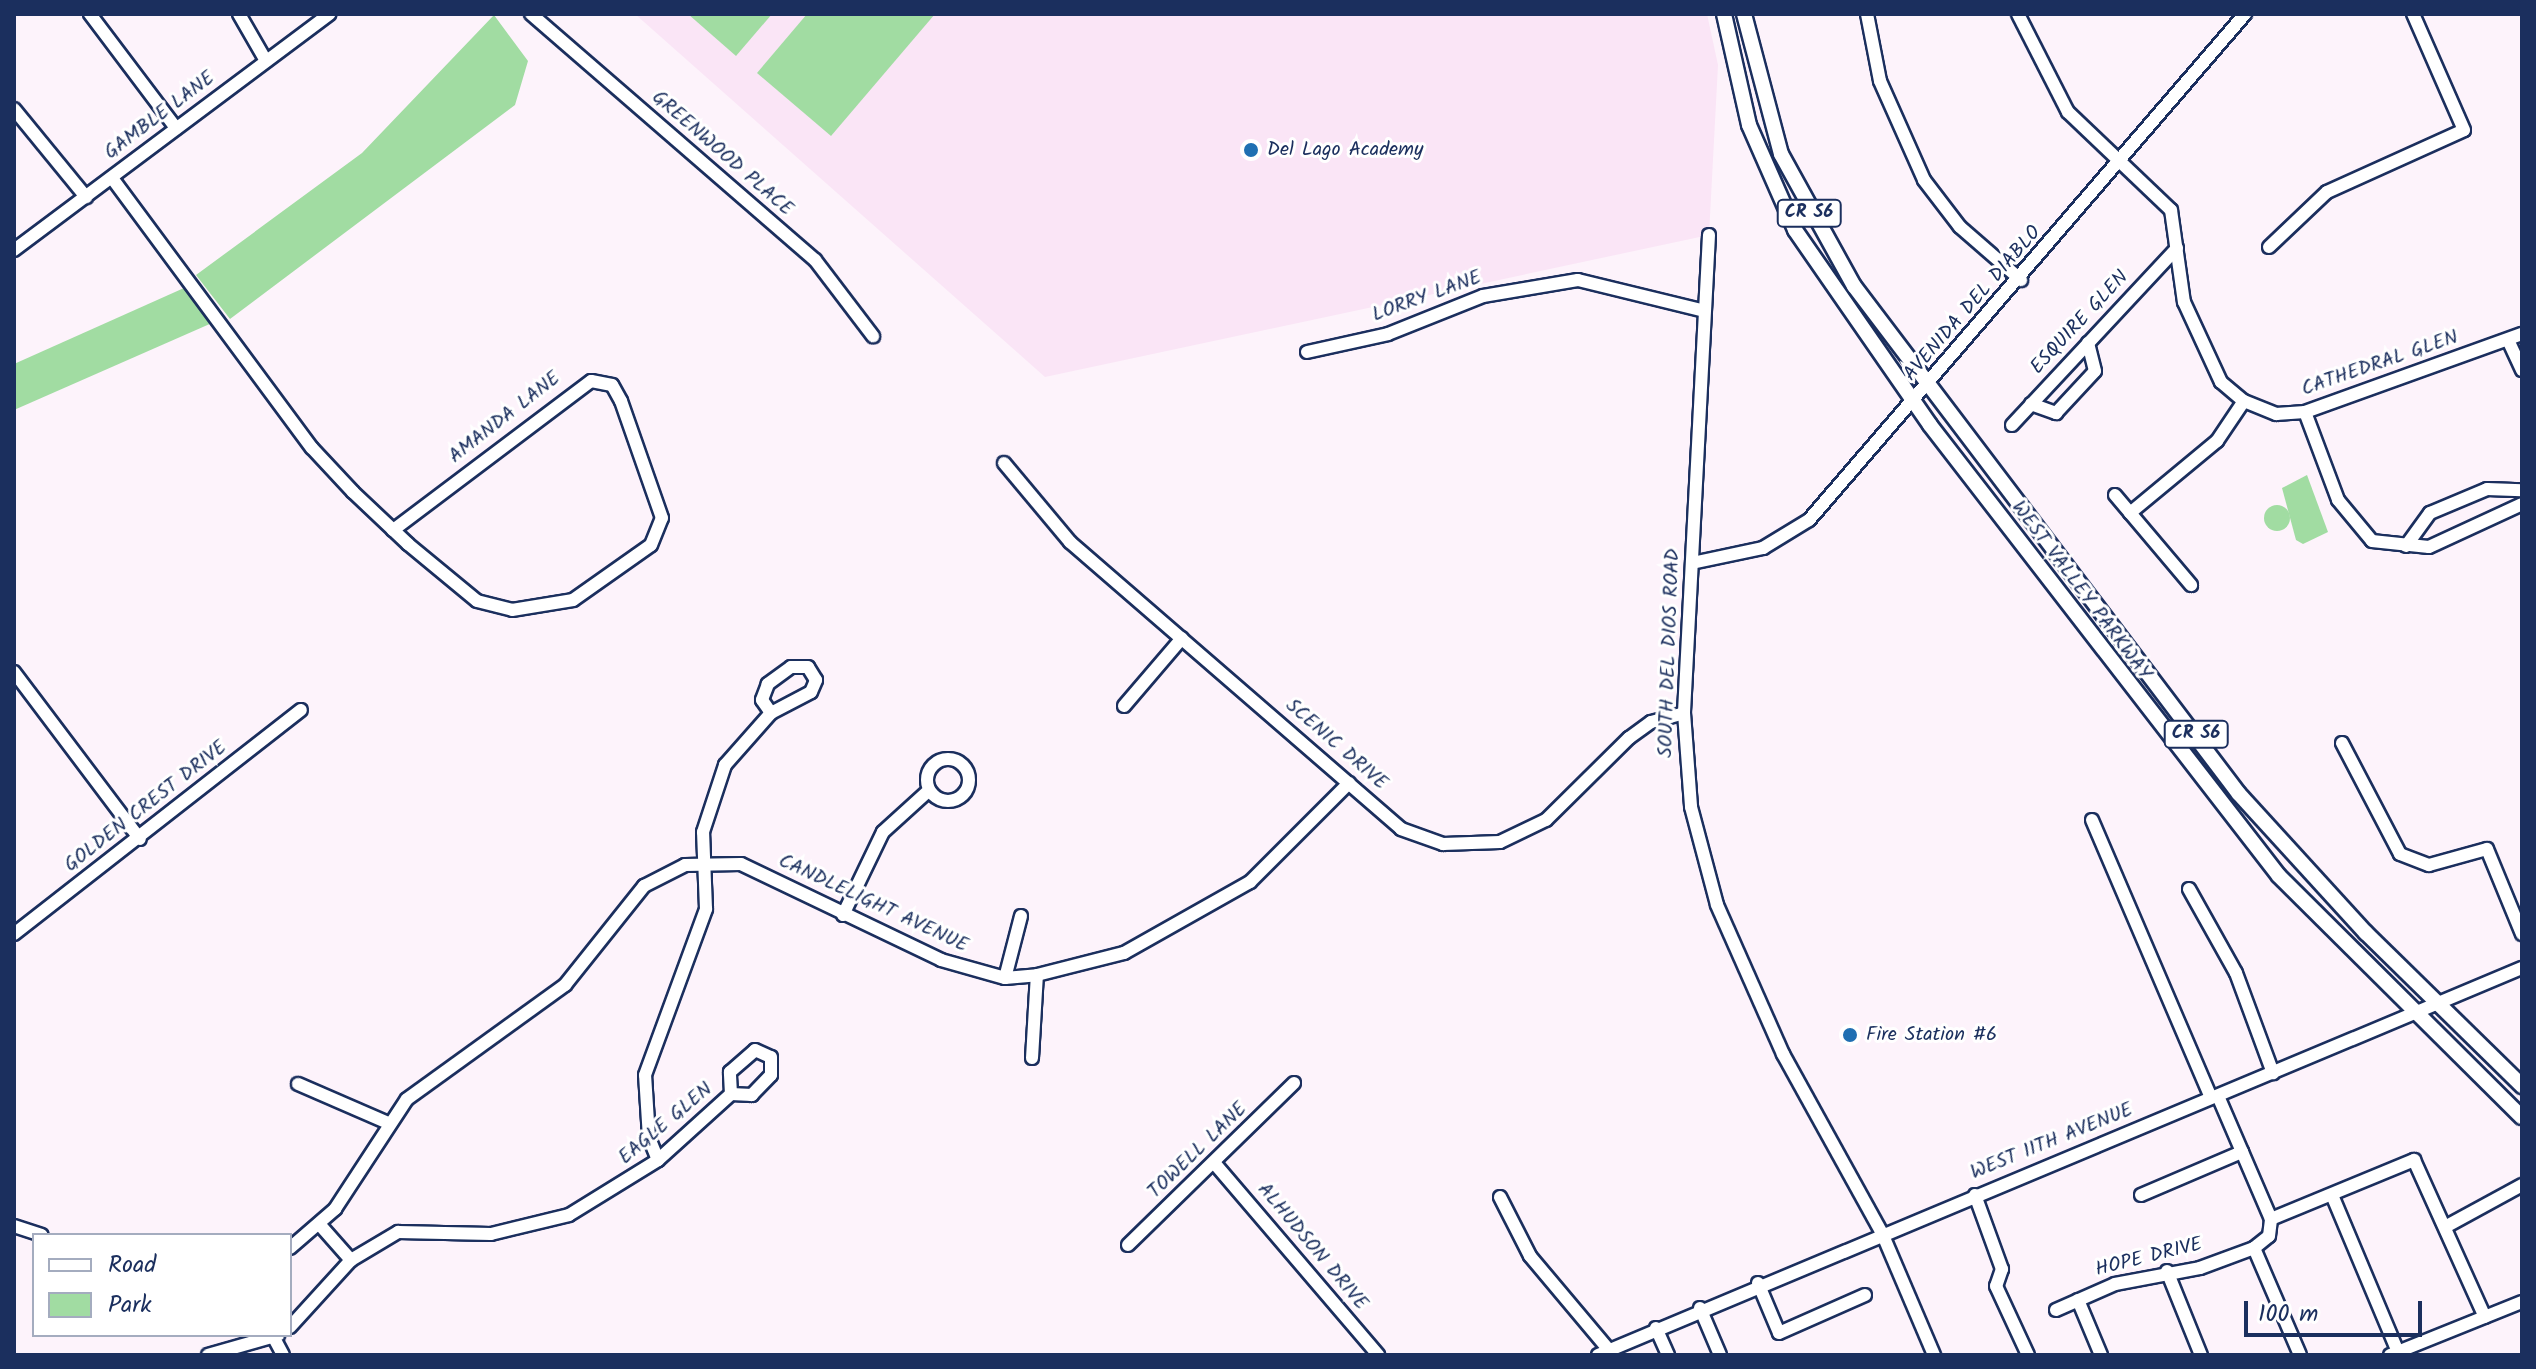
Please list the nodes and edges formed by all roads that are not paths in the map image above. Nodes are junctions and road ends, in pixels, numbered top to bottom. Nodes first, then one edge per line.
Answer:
1 (90, 14) edge
2 (239, 14) edge
3 (329, 14) edge
4 (1724, 14) edge
5 (1744, 14) edge
6 (1867, 14) edge
7 (2018, 14) edge
8 (2245, 14) edge
9 (2413, 14) edge
10 (537, 16) edge
11 (266, 61) junction
12 (14, 109) edge
13 (176, 128) junction
14 (2122, 161) junction
15 (112, 178) junction
16 (86, 197) junction
17 (1709, 235) dead end
18 (2269, 247) dead end
19 (2177, 248) junction
20 (14, 250) edge
21 (2021, 280) junction
22 (1701, 310) junction
23 (2522, 334) edge
24 (873, 336) dead end
25 (2509, 342) junction
26 (2088, 343) junction
27 (1307, 352) dead end
28 (2522, 370) edge
29 (1930, 385) junction
30 (2244, 401) junction
31 (1914, 402) junction
32 (2031, 404) junction
33 (2305, 412) junction
34 (2012, 425) dead end
35 (1004, 463) dead end
36 (2522, 490) edge
37 (2115, 495) dead end
38 (2522, 504) edge
39 (2130, 513) junction
40 (393, 530) junction
41 (2406, 546) junction
42 (1692, 563) junction
43 (2191, 585) dead end
44 (1182, 638) junction
45 (14, 672) edge
46 (1124, 706) dead end
47 (301, 710) dead end
48 (771, 713) junction
49 (1684, 713) junction
50 (2342, 743) dead end
51 (1349, 783) junction
52 (926, 793) dead end
53 (2092, 820) dead end
54 (140, 839) junction
55 (703, 863) junction
56 (2189, 889) dead end
57 (843, 915) junction
58 (1021, 916) dead end
59 (14, 934) edge
60 (2522, 934) edge
61 (2522, 968) edge
62 (1037, 975) junction
63 (1005, 978) junction
64 (2436, 1001) junction
65 (2414, 1011) junction
66 (1032, 1058) dead end
67 (2273, 1073) junction
68 (1294, 1083) dead end
69 (298, 1084) dead end
70 (2522, 1086) edge
71 (731, 1094) dead end
72 (2214, 1097) junction
73 (2522, 1117) edge
74 (386, 1122) junction
75 (2242, 1152) junction
76 (658, 1160) junction
77 (1216, 1165) junction
78 (2522, 1185) edge
79 (1975, 1195) junction
80 (2141, 1195) dead end
81 (2332, 1195) junction
82 (1500, 1197) dead end
83 (2271, 1219) junction
84 (320, 1225) junction
85 (14, 1226) edge
86 (2445, 1227) junction
87 (36, 1233) edge
88 (1882, 1233) junction
89 (1128, 1245) dead end
90 (292, 1246) edge
91 (2254, 1248) junction
92 (351, 1260) junction
93 (2167, 1271) junction
94 (1758, 1283) junction
95 (1865, 1295) dead end
96 (2078, 1300) junction
97 (2522, 1302) edge
98 (1700, 1308) junction
99 (2056, 1310) dead end
100 (2485, 1317) junction
101 (292, 1325) edge
102 (1656, 1328) junction
103 (276, 1337) edge
104 (1604, 1353) edge
105 (2394, 1353) edge
106 (208, 1355) edge
107 (283, 1355) edge
108 (1378, 1355) edge
109 (1668, 1355) edge
110 (1720, 1355) edge
111 (1934, 1355) edge
112 (2028, 1355) edge
113 (2101, 1355) edge
114 (2201, 1355) edge
115 (2300, 1355) edge

1 - 13 street
2 - 11 street
3 - 11 street, GAMBLE LANE
4 - 31 main road, WEST VALLEY PARKWAY / CR S6
5 - 29 main road, WEST VALLEY PARKWAY / CR S6
6 - 21 street
7 - 14 street
8 - 14 street, AVENIDA DEL DIABLO
9 - 18 street
10 - 24 street, GREENWOOD PLACE
11 - 13 street, GAMBLE LANE
12 - 16 street
13 - 15 street, GAMBLE LANE
14 - 19 street
14 - 21 street, AVENIDA DEL DIABLO
15 - 16 street, GAMBLE LANE
15 - 40 street, AMANDA LANE
16 - 20 street, GAMBLE LANE
17 - 22 street, SOUTH DEL DIOS ROAD
19 - 26 street, ESQUIRE GLEN
19 - 30 street
21 - 29 street, AVENIDA DEL DIABLO
22 - 27 street, LORRY LANE
22 - 42 street, SOUTH DEL DIOS ROAD
23 - 25 street, CATHEDRAL GLEN
25 - 28 street
25 - 33 street, CATHEDRAL GLEN
26 - 32 street, ESQUIRE GLEN
26 - 32 street
29 - 31 street, AVENIDA DEL DIABLO
29 - 64 main road, WEST VALLEY PARKWAY / CR S6
30 - 33 street, CATHEDRAL GLEN
30 - 39 street
31 - 42 street, AVENIDA DEL DIABLO
31 - 65 main road, WEST VALLEY PARKWAY / CR S6
32 - 34 street, ESQUIRE GLEN
33 - 41 street
35 - 44 street, SCENIC DRIVE
36 - 41 street
37 - 39 street
38 - 41 street
39 - 43 street
40 - 40 street, AMANDA LANE
42 - 49 street, SOUTH DEL DIOS ROAD
44 - 46 street
44 - 51 street, SCENIC DRIVE
45 - 54 street
47 - 54 street, GOLDEN CREST DRIVE
48 - 48 street
48 - 55 street
49 - 51 street, SCENIC DRIVE
49 - 88 street, SOUTH DEL DIOS ROAD
50 - 60 street
51 - 62 street, CANDLELIGHT AVENUE
52 - 57 street
53 - 72 street
54 - 59 street, GOLDEN CREST DRIVE
55 - 57 street, CANDLELIGHT AVENUE
55 - 74 street
55 - 76 street
56 - 67 street
57 - 63 street, CANDLELIGHT AVENUE
58 - 63 street
61 - 64 street, WEST 11TH AVENUE
62 - 63 street, CANDLELIGHT AVENUE
62 - 66 street
64 - 65 street, WEST 11TH AVENUE
64 - 70 main road, WEST VALLEY PARKWAY / CR S6
65 - 67 street, WEST 11TH AVENUE
65 - 73 main road, WEST VALLEY PARKWAY / CR S6
67 - 72 street, WEST 11TH AVENUE
68 - 77 street, TOWELL LANE
69 - 74 street
71 - 76 street, EAGLE GLEN
72 - 75 street
72 - 79 street, WEST 11TH AVENUE
74 - 84 street
75 - 80 street
75 - 83 street
76 - 92 street, EAGLE GLEN
77 - 89 street, TOWELL LANE
77 - 108 street, ALHUDSON DRIVE
78 - 86 street
79 - 88 street, WEST 11TH AVENUE
79 - 112 street
81 - 83 street
81 - 86 street
81 - 105 street
82 - 104 street
83 - 91 street
84 - 90 street
84 - 92 street
85 - 87 street
86 - 100 street
88 - 94 street, WEST 11TH AVENUE
88 - 111 street, SOUTH DEL DIOS ROAD
91 - 93 street, HOPE DRIVE
91 - 115 street
92 - 101 street, EAGLE GLEN
93 - 96 street, HOPE DRIVE
93 - 114 street
94 - 95 street
94 - 98 street, WEST 11TH AVENUE
96 - 99 street, HOPE DRIVE
96 - 113 street
97 - 100 street
98 - 102 street, WEST 11TH AVENUE
98 - 110 street
100 - 105 street
102 - 104 street, WEST 11TH AVENUE
102 - 109 street
103 - 106 street
103 - 107 street

